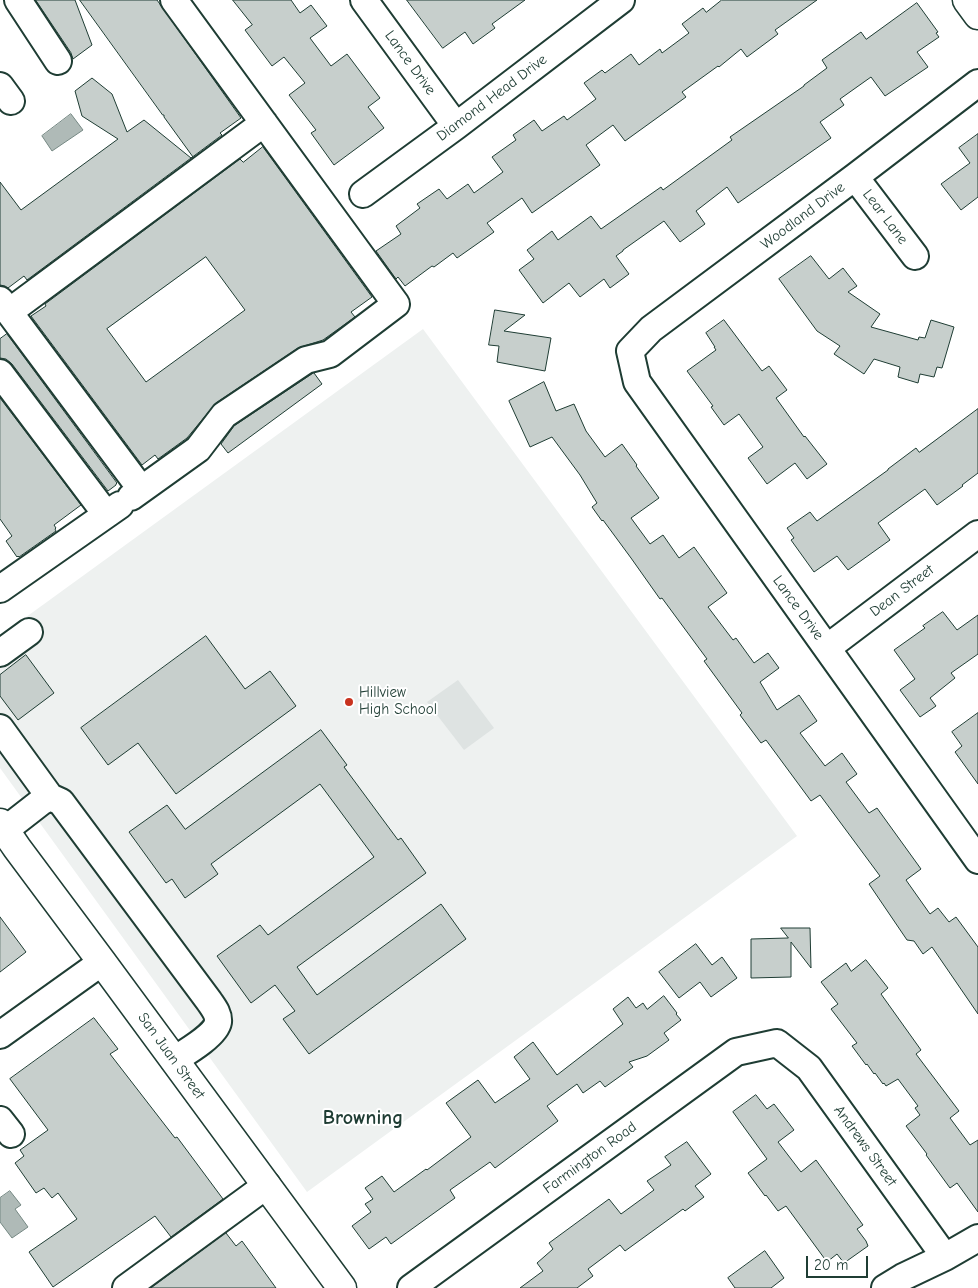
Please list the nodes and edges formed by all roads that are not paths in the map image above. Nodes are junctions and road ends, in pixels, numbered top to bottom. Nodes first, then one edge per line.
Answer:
1 (18, 0) edge
2 (174, 0) edge
3 (364, 0) edge
4 (621, 0) edge
5 (967, 0) edge
6 (978, 15) edge
7 (58, 61) dead end
8 (978, 83) edge
9 (264, 124) junction
10 (456, 126) junction
11 (855, 177) junction
12 (362, 194) dead end
13 (915, 256) dead end
14 (5, 306) edge
15 (630, 351) joint
16 (0, 373) edge
17 (126, 500) junction
18 (978, 534) edge
19 (0, 590) edge
20 (30, 632) dead end
21 (827, 648) junction
22 (0, 653) edge
23 (0, 728) edge
24 (50, 797) junction
25 (2, 827) edge
26 (978, 860) edge
27 (102, 962) junction
28 (0, 1035) edge
29 (777, 1043) joint
30 (174, 1060) junction
31 (266, 1186) junction
32 (978, 1238) edge
33 (945, 1257) junction
34 (126, 1288) edge
35 (342, 1288) edge
36 (411, 1288) edge
37 (885, 1288) edge

1 - 7 street
2 - 9 street
3 - 10 street, Lance Drive
4 - 10 street, Diamond Head Drive
5 - 6 main road
8 - 11 street, Woodland Drive
9 - 14 street
9 - 17 street
10 - 12 street, Diamond Head Drive
11 - 13 street, Lear Lane
11 - 15 street, Woodland Drive
14 - 17 street
15 - 21 street, Lance Drive
16 - 17 street
17 - 19 street
18 - 21 street, Dean Street
20 - 22 street
21 - 26 street, Lance Drive
23 - 24 street
24 - 25 street
24 - 30 street
25 - 27 main road, San Juan Street
27 - 28 street
27 - 30 main road, San Juan Street
29 - 33 street, Andrews Street
29 - 36 street, Farmington Road
30 - 31 main road, San Juan Street
31 - 34 street
31 - 35 main road, San Juan Street
32 - 33 street
33 - 37 street

